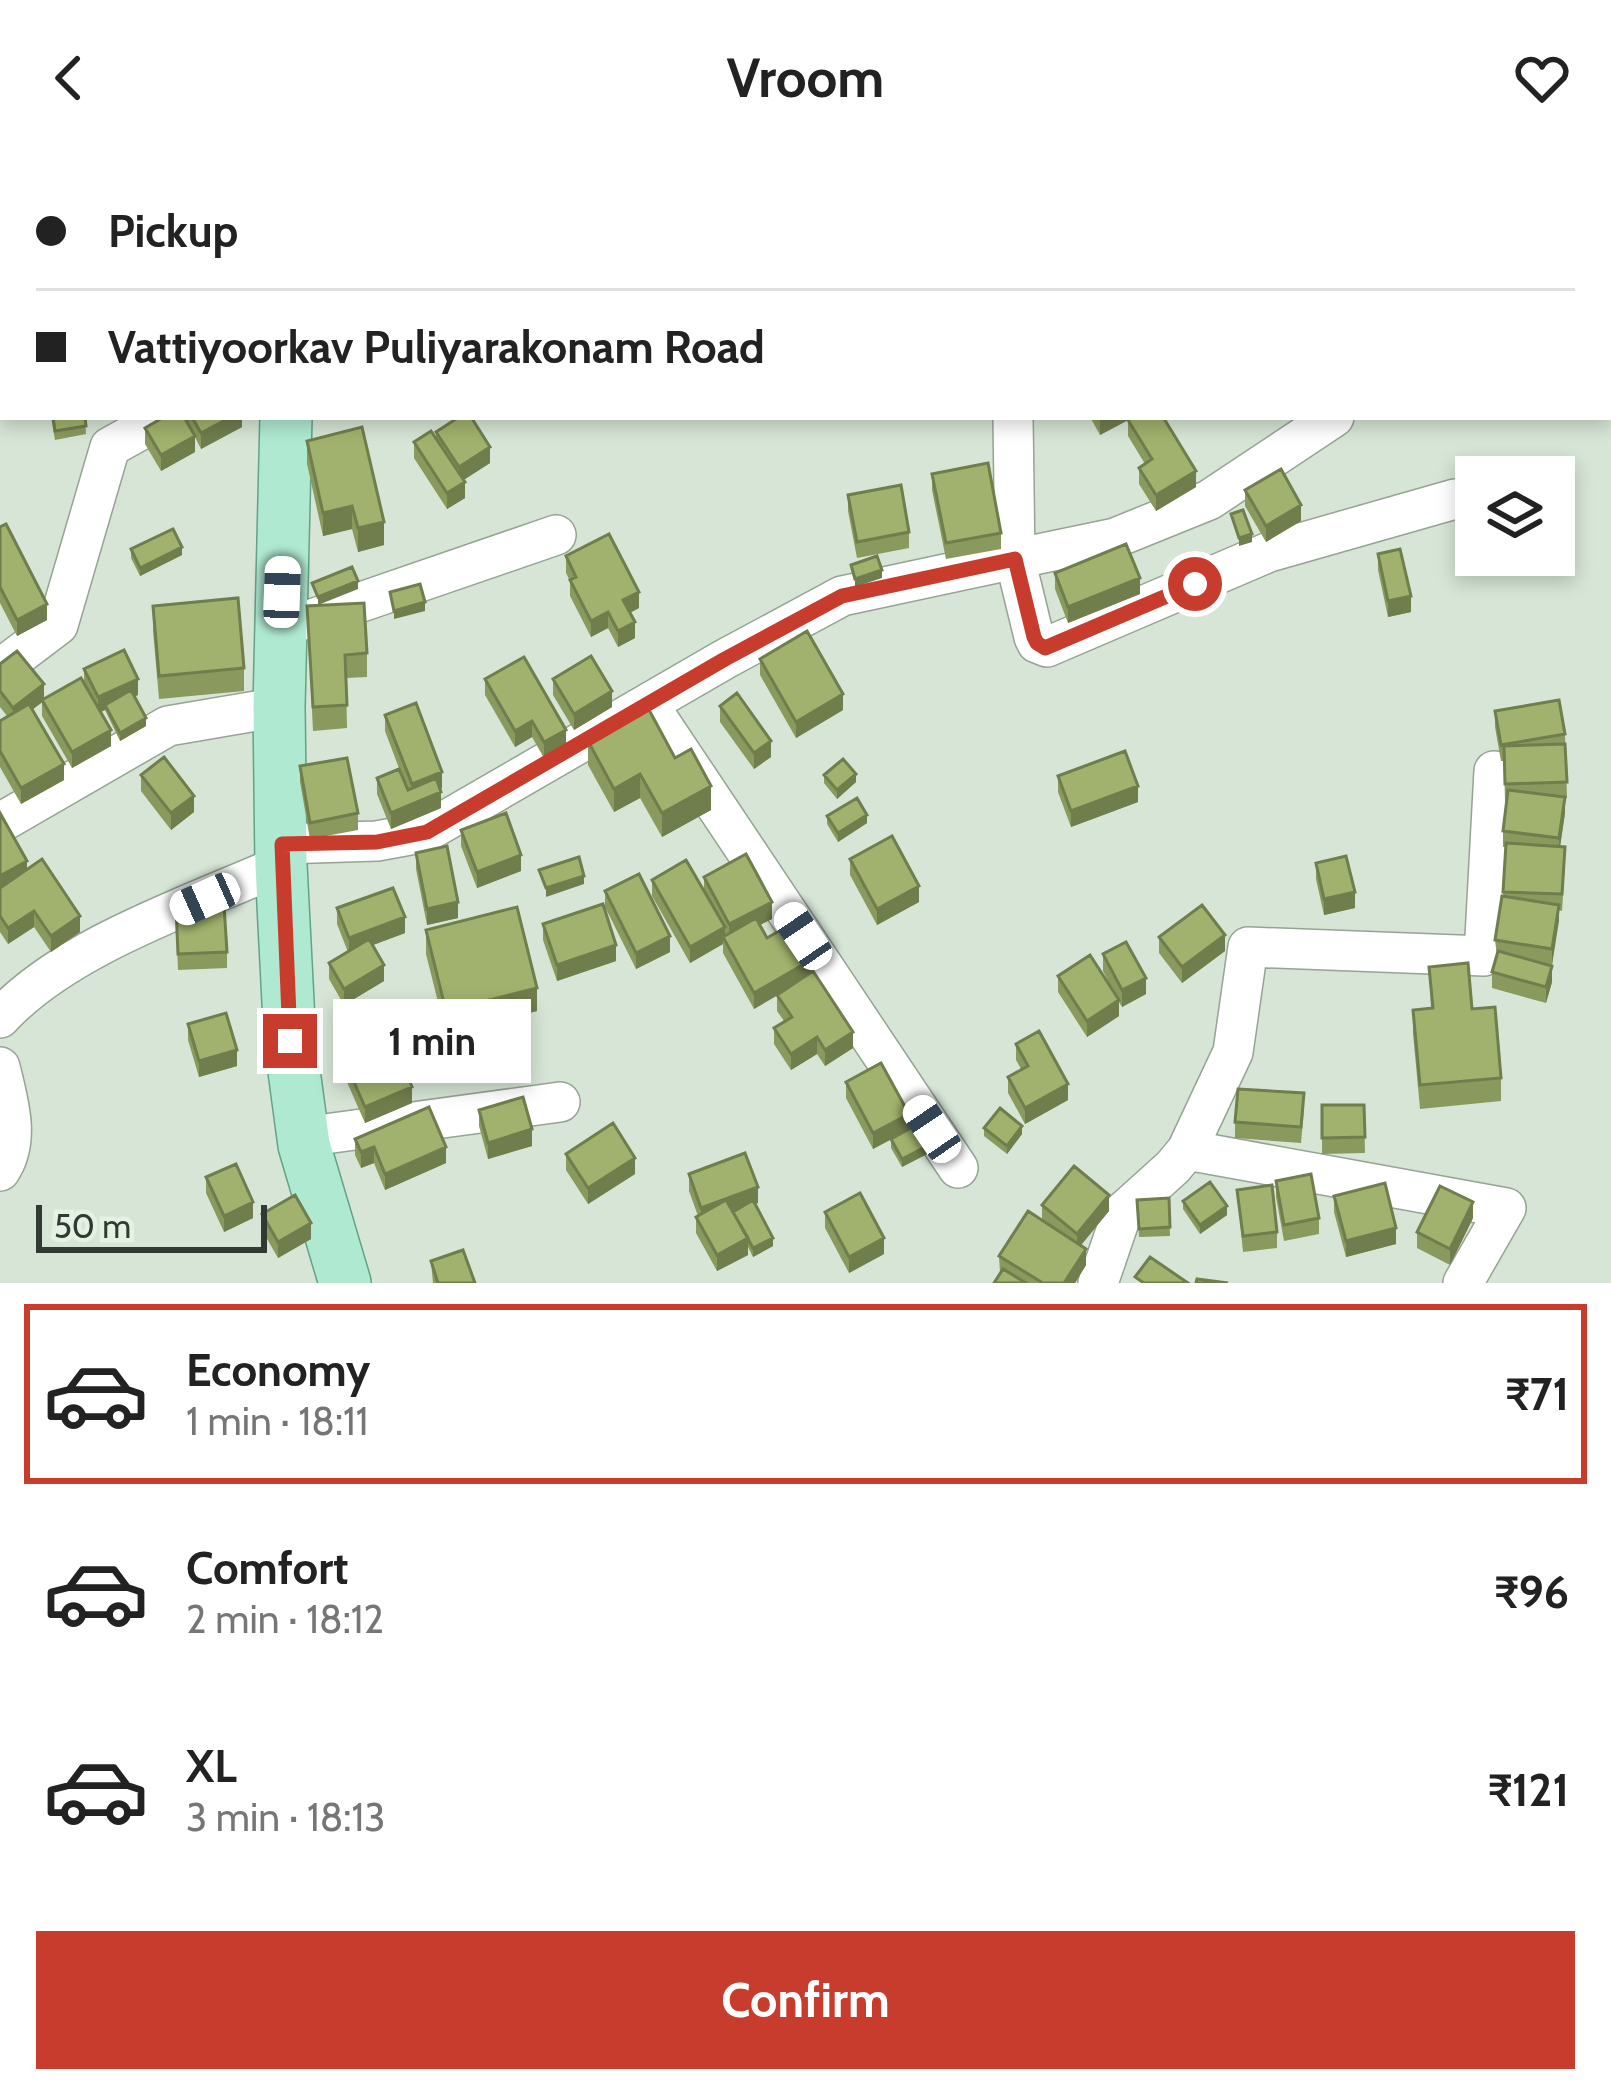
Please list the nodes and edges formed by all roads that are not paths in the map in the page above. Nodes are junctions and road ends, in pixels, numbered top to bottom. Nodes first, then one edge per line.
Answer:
1 (159, 420) edge
2 (286, 420) edge
3 (1012, 420) edge
4 (1329, 420) edge
5 (1454, 499) dead end
6 (556, 535) dead end
7 (1015, 559) junction
8 (281, 629) junction
9 (0, 669) edge
10 (648, 704) junction
11 (279, 707) junction
12 (1494, 771) dead end
13 (0, 823) edge
14 (282, 855) junction
15 (0, 1018) edge
16 (0, 1066) edge
17 (560, 1102) dead end
18 (303, 1137) junction
19 (1187, 1150) junction
20 (958, 1168) dead end
21 (0, 1172) edge
22 (345, 1283) edge
23 (1098, 1283) edge
24 (1463, 1283) edge

1 - 9 street
2 - 8 main road
3 - 7 street
4 - 7 street
5 - 7 street
6 - 8 street
7 - 10 street
8 - 11 main road
10 - 14 street
10 - 20 street
11 - 13 street
11 - 14 main road
12 - 19 street
14 - 15 street
14 - 18 main road
16 - 21 street
17 - 18 street
18 - 22 main road
19 - 23 street
19 - 24 street

